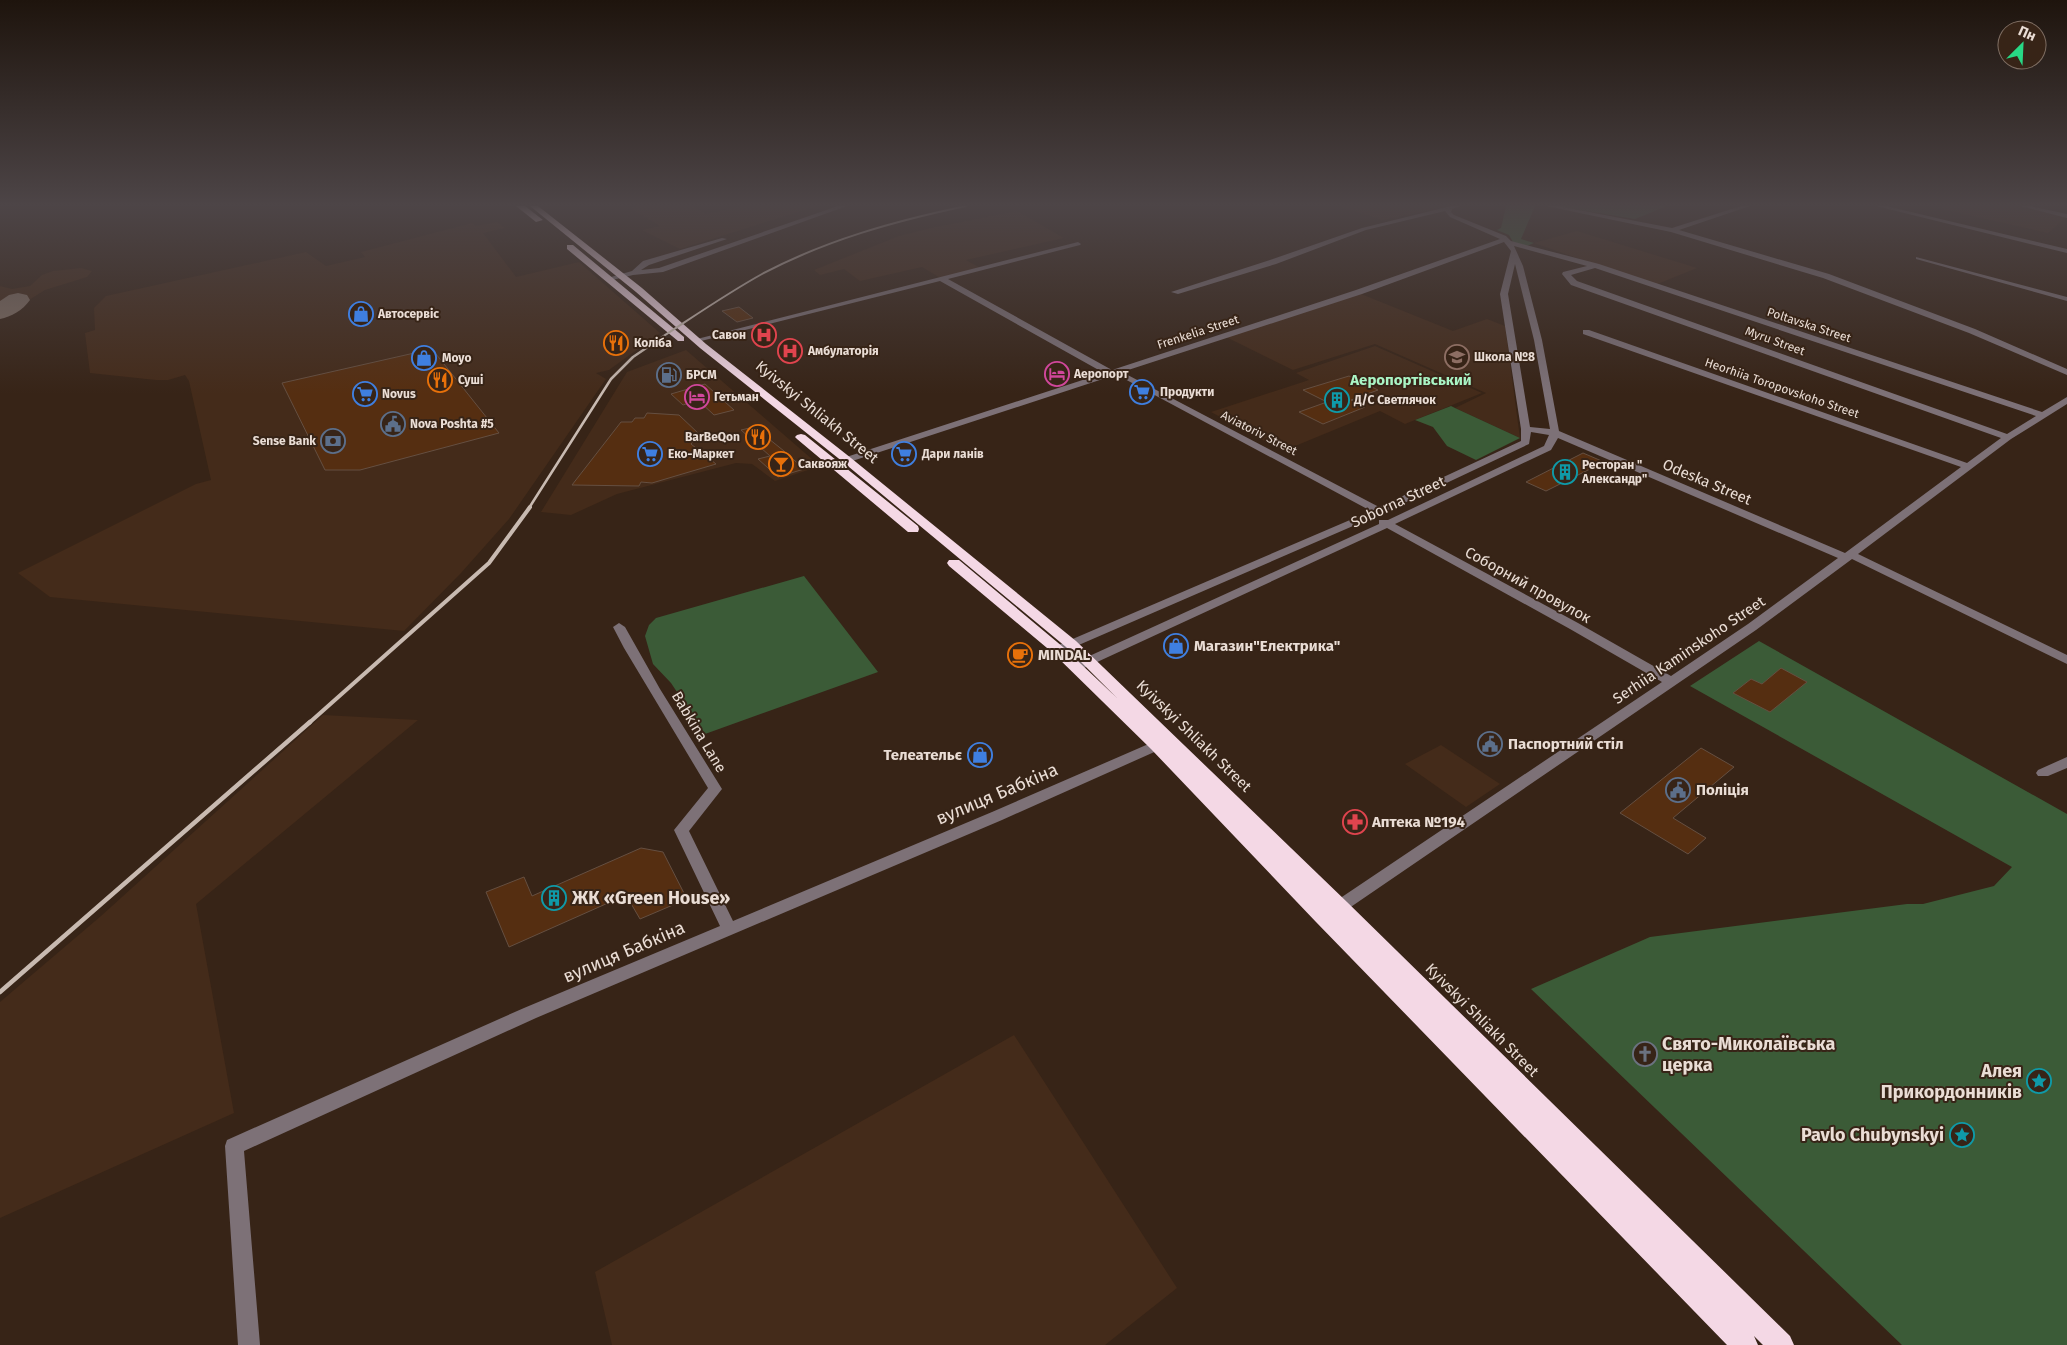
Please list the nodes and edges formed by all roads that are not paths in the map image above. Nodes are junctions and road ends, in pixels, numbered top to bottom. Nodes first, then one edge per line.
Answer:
1 (603, 269) edge
2 (605, 269) edge
3 (638, 269) edge
4 (664, 269) edge
5 (982, 269) edge
6 (1251, 269) edge
7 (1425, 269) edge
8 (1507, 269) edge
9 (1516, 269) edge
10 (1586, 269) edge
11 (1604, 269) edge
12 (1802, 269) edge
13 (1957, 269) edge
14 (633, 272) junction
15 (615, 278) junction
16 (942, 279) junction
17 (1174, 292) dead end
18 (2067, 299) edge
19 (1586, 332) dead end
20 (697, 340) junction
21 (2067, 372) edge
22 (1112, 373) junction
23 (2067, 400) edge
24 (2043, 415) junction
25 (1526, 429) junction
26 (1555, 434) junction
27 (2008, 437) junction
28 (840, 462) junction
29 (1969, 467) junction
30 (1375, 512) junction
31 (1388, 524) junction
32 (1850, 556) junction
33 (619, 627) dead end
34 (1064, 647) junction
35 (2067, 660) edge
36 (1082, 664) junction
37 (1670, 682) junction
38 (1163, 743) junction
39 (2067, 762) edge
40 (2042, 773) dead end
41 (1331, 912) junction
42 (729, 929) junction
43 (249, 1345) edge
44 (1745, 1345) edge
45 (1781, 1345) edge

1 - 15 highway, Kyivskyi Shliakh Street
2 - 15 highway, Kyivskyi Shliakh Street
3 - 14 street
4 - 14 street
5 - 16 street
6 - 17 street
7 - 22 street, Frenkelia Street
8 - 25 street
9 - 26 street
10 - 27 street, Myru Street
11 - 24 street, Poltavska Street
12 - 21 street
13 - 18 street
14 - 15 street
15 - 20 highway, Kyivskyi Shliakh Street
15 - 28 highway, Kyivskyi Shliakh Street
16 - 20 street
16 - 22 street, Aviatoriv Street
19 - 29 street, Heorhiia Toropovskoho Street
20 - 28 highway, Kyivskyi Shliakh Street
22 - 28 street, Frenkelia Street
22 - 30 street, Aviatoriv Street
23 - 24 street, Serhiia Kaminskoho Street
24 - 27 street, Serhiia Kaminskoho Street
25 - 26 street, Odeska Street
25 - 30 street, Soborna Street
26 - 31 street, Soborna Street
26 - 32 street, Odeska Street
27 - 29 street, Serhiia Kaminskoho Street
28 - 34 highway, Kyivskyi Shliakh Street
29 - 32 street, Serhiia Kaminskoho Street
30 - 31 street, Соборний провулок
30 - 34 street, Soborna Street
31 - 36 street, Soborna Street
31 - 37 street, Соборний провулок
32 - 35 street, Odeska Street
32 - 37 street, Serhiia Kaminskoho Street
33 - 42 street, Babkina Lane
34 - 36 highway, Kyivskyi Shliakh Street
36 - 38 highway, Kyivskyi Shliakh Street
37 - 41 street, Serhiia Kaminskoho Street
38 - 41 highway, Kyivskyi Shliakh Street
38 - 42 street, вулиця Бабкіна
39 - 40 street
41 - 44 highway, Kyivskyi Shliakh Street
41 - 45 highway, Kyivskyi Shliakh Street
42 - 43 street, вулиця Бабкіна

